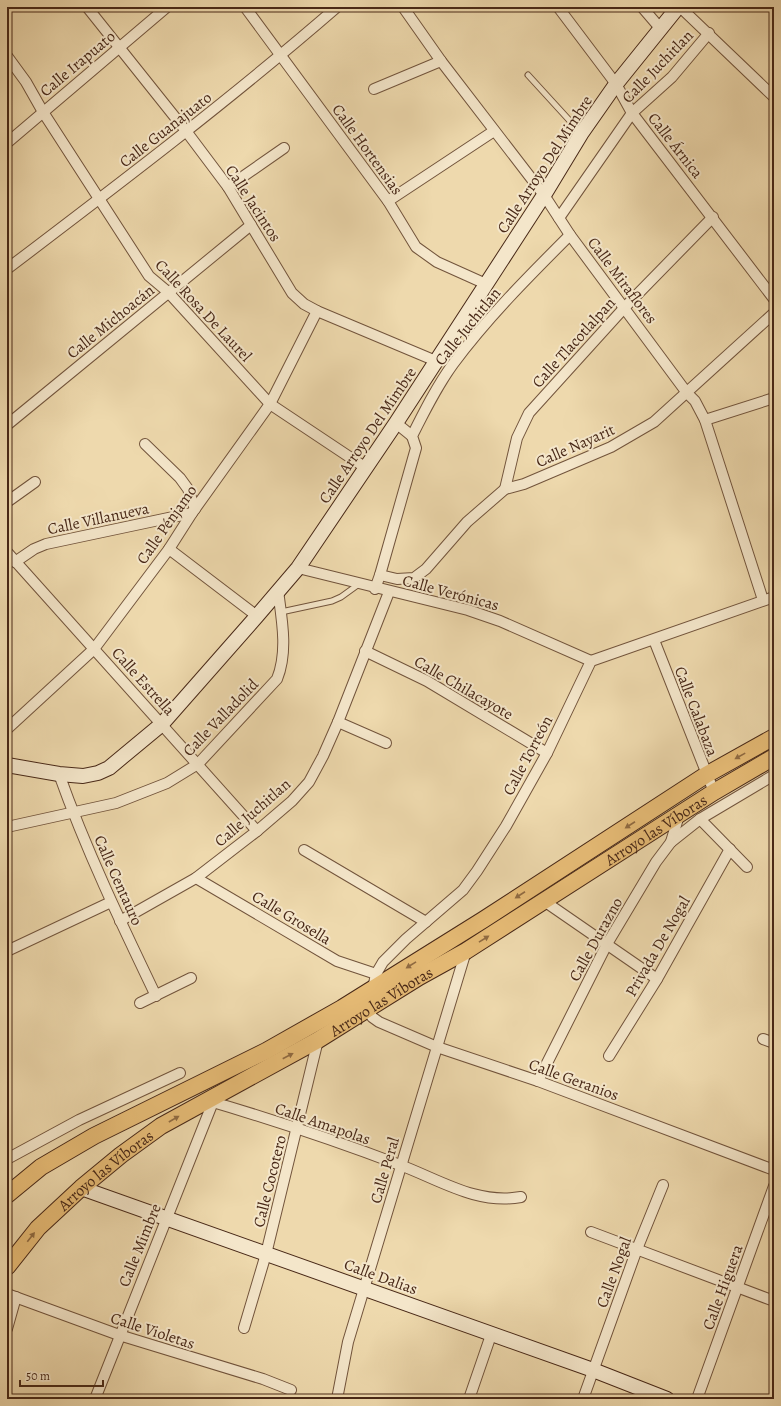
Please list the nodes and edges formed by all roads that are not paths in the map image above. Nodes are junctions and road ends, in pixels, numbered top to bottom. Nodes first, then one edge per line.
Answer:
1 (87, 7) edge
2 (167, 7) edge
3 (245, 7) edge
4 (337, 7) edge
5 (403, 7) edge
6 (558, 7) edge
7 (642, 7) edge
8 (679, 7) edge
9 (660, 28) junction
10 (709, 33) junction
11 (119, 47) junction
12 (7, 56) edge
13 (281, 56) junction
14 (441, 61) junction
15 (528, 75) dead end
16 (616, 84) junction
17 (374, 89) dead end
18 (774, 96) edge
19 (43, 112) junction
20 (632, 113) junction
21 (186, 131) junction
22 (494, 131) junction
23 (582, 134) junction
24 (7, 143) edge
25 (284, 148) dead end
26 (228, 187) junction
27 (544, 195) junction
28 (100, 198) junction
29 (388, 201) junction
30 (713, 217) junction
31 (559, 218) junction
32 (251, 225) junction
33 (570, 235) junction
34 (7, 269) edge
35 (486, 284) junction
36 (168, 292) junction
37 (774, 300) edge
38 (625, 307) junction
39 (317, 311) junction
40 (774, 313) edge
41 (436, 361) junction
42 (424, 380) junction
43 (438, 389) junction
44 (687, 393) junction
45 (774, 398) edge
46 (270, 404) junction
47 (705, 420) junction
48 (396, 423) junction
49 (7, 425) edge
50 (412, 436) junction
51 (145, 444) dead end
52 (366, 468) junction
53 (35, 482) dead end
54 (505, 489) junction
55 (7, 502) edge
56 (193, 511) junction
57 (169, 549) junction
58 (7, 552) edge
59 (15, 562) junction
60 (298, 568) junction
61 (380, 575) junction
62 (359, 584) junction
63 (375, 588) junction
64 (278, 592) junction
65 (388, 592) junction
66 (774, 596) edge
67 (763, 600) junction
68 (281, 612) junction
69 (257, 616) junction
70 (654, 640) junction
71 (94, 649) junction
72 (365, 651) junction
73 (591, 661) junction
74 (338, 722) junction
75 (162, 724) junction
76 (7, 729) edge
77 (774, 737) edge
78 (386, 743) dead end
79 (548, 752) junction
80 (774, 757) edge
81 (198, 764) junction
82 (7, 765) edge
83 (59, 774) junction
84 (706, 775) junction
85 (774, 775) edge
86 (714, 792) junction
87 (73, 812) junction
88 (679, 814) junction
89 (700, 819) junction
90 (7, 827) edge
91 (257, 832) junction
92 (671, 842) junction
93 (730, 849) junction
94 (304, 850) dead end
95 (747, 867) dead end
96 (196, 878) junction
97 (544, 901) junction
98 (111, 902) junction
99 (120, 921) junction
100 (426, 922) junction
101 (607, 944) junction
102 (7, 951) edge
103 (466, 951) junction
104 (376, 974) junction
105 (191, 978) dead end
106 (657, 979) junction
107 (372, 990) junction
108 (156, 996) junction
109 (140, 1004) dead end
110 (369, 1009) junction
111 (763, 1039) dead end
112 (318, 1040) junction
113 (774, 1043) edge
114 (437, 1047) junction
115 (609, 1056) dead end
116 (180, 1073) dead end
117 (538, 1081) junction
118 (209, 1101) junction
119 (297, 1130) junction
120 (7, 1158) edge
121 (400, 1165) junction
122 (774, 1170) edge
123 (663, 1185) dead end
124 (774, 1186) edge
125 (81, 1188) junction
126 (7, 1195) edge
127 (521, 1197) dead end
128 (166, 1218) junction
129 (591, 1232) dead end
130 (637, 1249) junction
131 (266, 1254) junction
132 (7, 1267) edge
133 (738, 1287) junction
134 (366, 1289) junction
135 (11, 1296) edge
136 (774, 1301) edge
137 (244, 1328) dead end
138 (7, 1329) edge
139 (119, 1335) junction
140 (491, 1335) junction
141 (592, 1370) junction
142 (291, 1390) dead end
143 (95, 1399) edge
144 (337, 1399) edge
145 (469, 1399) edge
146 (583, 1399) edge
147 (668, 1399) edge
148 (697, 1399) edge

1 - 11 street, Calle Jacintos
2 - 11 street, Calle Irapuato
3 - 13 street, Calle Hortensias
4 - 13 street, Calle Guanajuato
5 - 14 street, Calle Miraflores
6 - 16 street, Calle Árnica
7 - 9 street
8 - 9 street, Calle Arroyo Del Mimbre
8 - 10 street
9 - 16 street, Calle Arroyo Del Mimbre
10 - 18 street
10 - 20 street, Calle Juchitlan
11 - 19 street, Calle Irapuato
11 - 21 street, Calle Jacintos
12 - 19 street, Calle Rosa De Laurel
13 - 21 street, Calle Guanajuato
13 - 29 street, Calle Hortensias
14 - 17 street
14 - 22 street, Calle Miraflores
15 - 23 lane
16 - 20 street, Calle Árnica
16 - 23 street, Calle Arroyo Del Mimbre
19 - 24 street, Calle Irapuato
19 - 28 street, Calle Rosa De Laurel
20 - 30 street, Calle Árnica
20 - 31 street, Calle Juchitlan
21 - 26 street, Calle Jacintos
21 - 28 street, Calle Guanajuato
22 - 27 street, Calle Miraflores
22 - 29 street
23 - 27 street, Calle Arroyo Del Mimbre
25 - 26 street
26 - 32 street, Calle Jacintos
27 - 31 street, Calle Miraflores
27 - 35 street, Calle Arroyo Del Mimbre
28 - 34 street, Calle Guanajuato
28 - 36 street, Calle Rosa De Laurel
29 - 35 street, Calle Hortensias
30 - 37 street, Calle Árnica
30 - 38 street, Calle Tlacotlalpan
31 - 33 street, Calle Miraflores
32 - 36 street, Calle Michoacán
32 - 39 street, Calle Jacintos
33 - 38 street, Calle Miraflores
33 - 43 street, Calle Juchitlan
35 - 41 street, Calle Arroyo Del Mimbre
36 - 46 street, Calle Rosa De Laurel
36 - 49 street, Calle Michoacán
38 - 44 street, Calle Miraflores
38 - 54 street, Calle Tlacotlalpan
39 - 41 street, Calle Jacintos
39 - 46 street, Calle Pénjamo
40 - 44 street, Calle Nayarit
41 - 42 street, Calle Arroyo Del Mimbre
42 - 43 street
42 - 48 street, Calle Arroyo Del Mimbre
43 - 50 street, Calle Juchitlan
44 - 47 street, Calle Miraflores
44 - 54 street, Calle Nayarit
45 - 47 street
46 - 52 street, Calle Rosa De Laurel
46 - 56 street, Calle Pénjamo
47 - 67 street, Calle Miraflores
48 - 50 street
48 - 52 street, Calle Arroyo Del Mimbre
50 - 61 street
51 - 56 street
52 - 60 street, Calle Arroyo Del Mimbre
53 - 55 street
54 - 61 street, Calle Nayarit
56 - 57 street, Calle Pénjamo
56 - 59 street, Calle Villanueva
57 - 69 street
57 - 71 street, Calle Pénjamo
58 - 59 street, Calle Estrella
59 - 71 street, Calle Estrella
60 - 62 street, Calle Verónicas
60 - 64 street, Calle Arroyo Del Mimbre
61 - 63 street
62 - 63 street, Calle Verónicas
62 - 68 lane
63 - 65 street, Calle Verónicas
64 - 68 street, Calle Valladolid
64 - 69 street, Calle Arroyo Del Mimbre
65 - 72 street, Calle Juchitlan
65 - 73 street, Calle Verónicas
66 - 67 street
67 - 70 street
68 - 81 street, Calle Valladolid
69 - 75 street, Calle Arroyo Del Mimbre
70 - 73 street
70 - 84 street, Calle Calabaza
71 - 75 street, Calle Estrella
71 - 76 street, Calle Pénjamo
72 - 74 street, Calle Juchitlan
72 - 79 street, Calle Chilacayote
73 - 79 street, Calle Torreón
74 - 78 street
74 - 91 street, Calle Juchitlan
75 - 81 street, Calle Estrella
75 - 83 street, Calle Arroyo Del Mimbre
77 -> 84 main road, Arroyo las Víboras
79 - 100 street, Calle Torreón
80 - 86 main road, Arroyo las Víboras
81 - 87 street, Calle Valladolid
81 - 91 street, Calle Estrella
82 - 83 street, Calle Arroyo Del Mimbre
83 - 87 street, Calle Centauro
84 - 86 street, Calle Calabaza
84 -> 107 main road, Arroyo las Víboras
85 - 89 street
86 - 88 main road, Arroyo las Víboras
87 - 90 street, Calle Valladolid
87 - 98 street, Calle Centauro
88 - 92 street, Calle Durazno
88 - 97 main road, Arroyo las Víboras
89 - 92 street
89 - 93 street
91 - 96 street, Calle Juchitlan
92 - 101 street, Calle Durazno
93 - 95 street
93 - 106 street, Privada De Nogal
94 - 100 street
96 - 99 street, Calle Juchitlan
96 - 104 street, Calle Grosella
97 - 101 street
103 -> 97 main road, Arroyo las Víboras
98 - 99 street, Calle Centauro
98 - 102 street
99 - 108 street, Calle Centauro
100 - 104 street, Calle Torreón
101 - 106 street
101 - 117 street, Calle Durazno
103 - 110 main road, Arroyo las Víboras
103 - 114 street, Calle Peral
104 - 107 street, Calle Torreón
105 - 108 street
106 - 115 street, Privada De Nogal
107 - 110 street, Calle Torreón
107 - 126 main road, Arroyo las Víboras
108 - 109 street
110 - 112 main road, Arroyo las Víboras
110 - 114 street, Calle Geranios
111 - 113 street
118 -> 112 main road, Arroyo las Víboras
112 - 119 street, Calle Cocotero
114 - 117 street, Calle Geranios
114 - 121 street, Calle Peral
116 - 120 street
117 - 122 street, Calle Geranios
118 - 119 street, Calle Amapolas
125 -> 118 main road, Arroyo las Víboras
118 - 128 street, Calle Mimbre
119 - 121 street, Calle Amapolas
119 - 131 street, Calle Cocotero
121 - 127 street, Calle Amapolas
121 - 134 street, Calle Peral
123 - 130 street, Calle Nogal
124 - 133 street, Calle Higuera
125 - 128 street, Calle Dalias
132 -> 125 main road, Arroyo las Víboras
128 - 131 street, Calle Dalias
128 - 139 street, Calle Mimbre
129 - 130 street
130 - 133 street
130 - 141 street, Calle Nogal
131 - 134 street, Calle Dalias
131 - 137 street, Calle Cocotero
133 - 136 street
133 - 148 street, Calle Higuera
134 - 140 street, Calle Dalias
134 - 144 street, Calle Peral
135 - 138 street
135 - 139 street, Calle Violetas
139 - 142 street, Calle Violetas
139 - 143 street, Calle Mimbre
140 - 141 street, Calle Dalias
140 - 145 street
141 - 146 street, Calle Nogal
141 - 147 street, Calle Dalias

